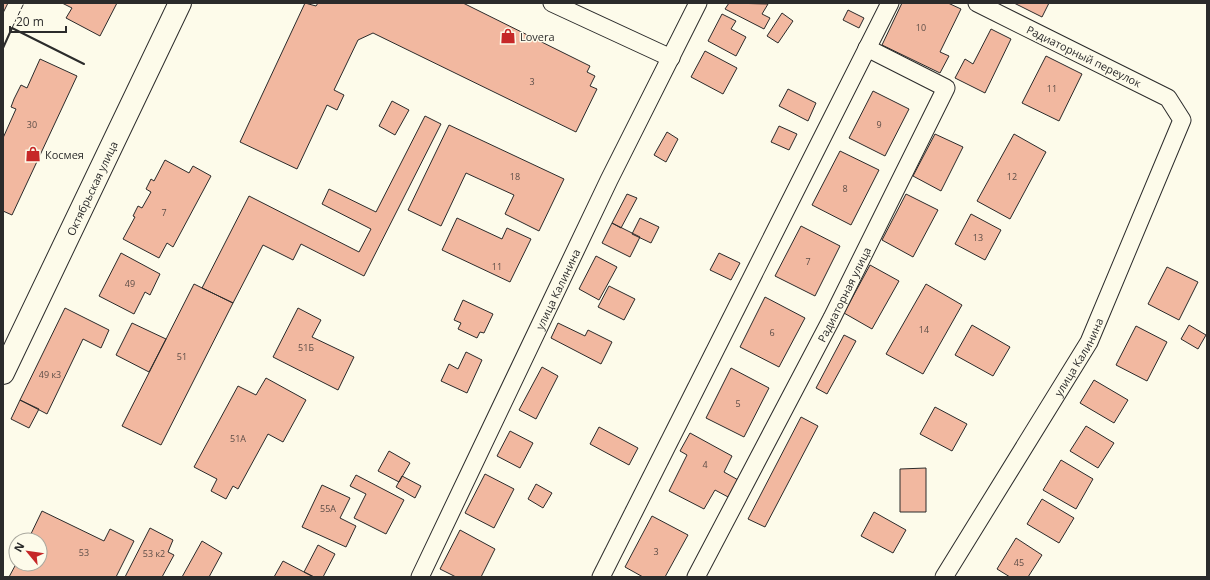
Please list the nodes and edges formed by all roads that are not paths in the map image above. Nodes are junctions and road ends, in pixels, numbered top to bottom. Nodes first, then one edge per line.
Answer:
1 (180, 3) edge
2 (552, 3) edge
3 (698, 3) edge
4 (890, 3) edge
5 (977, 3) edge
6 (867, 48) junction
7 (671, 58) junction
8 (1182, 120) joint
9 (3, 373) edge
10 (420, 577) edge
11 (601, 577) edge
12 (696, 577) edge
13 (944, 577) edge

1 - 9 street, Октябрьская улица
2 - 7 street
3 - 7 street, улица Калинина
4 - 6 street
5 - 8 street, Радиаторный переулок
6 - 11 street
6 - 12 street, Радиаторная улица
7 - 10 street, улица Калинина
8 - 13 street, улица Калинина

